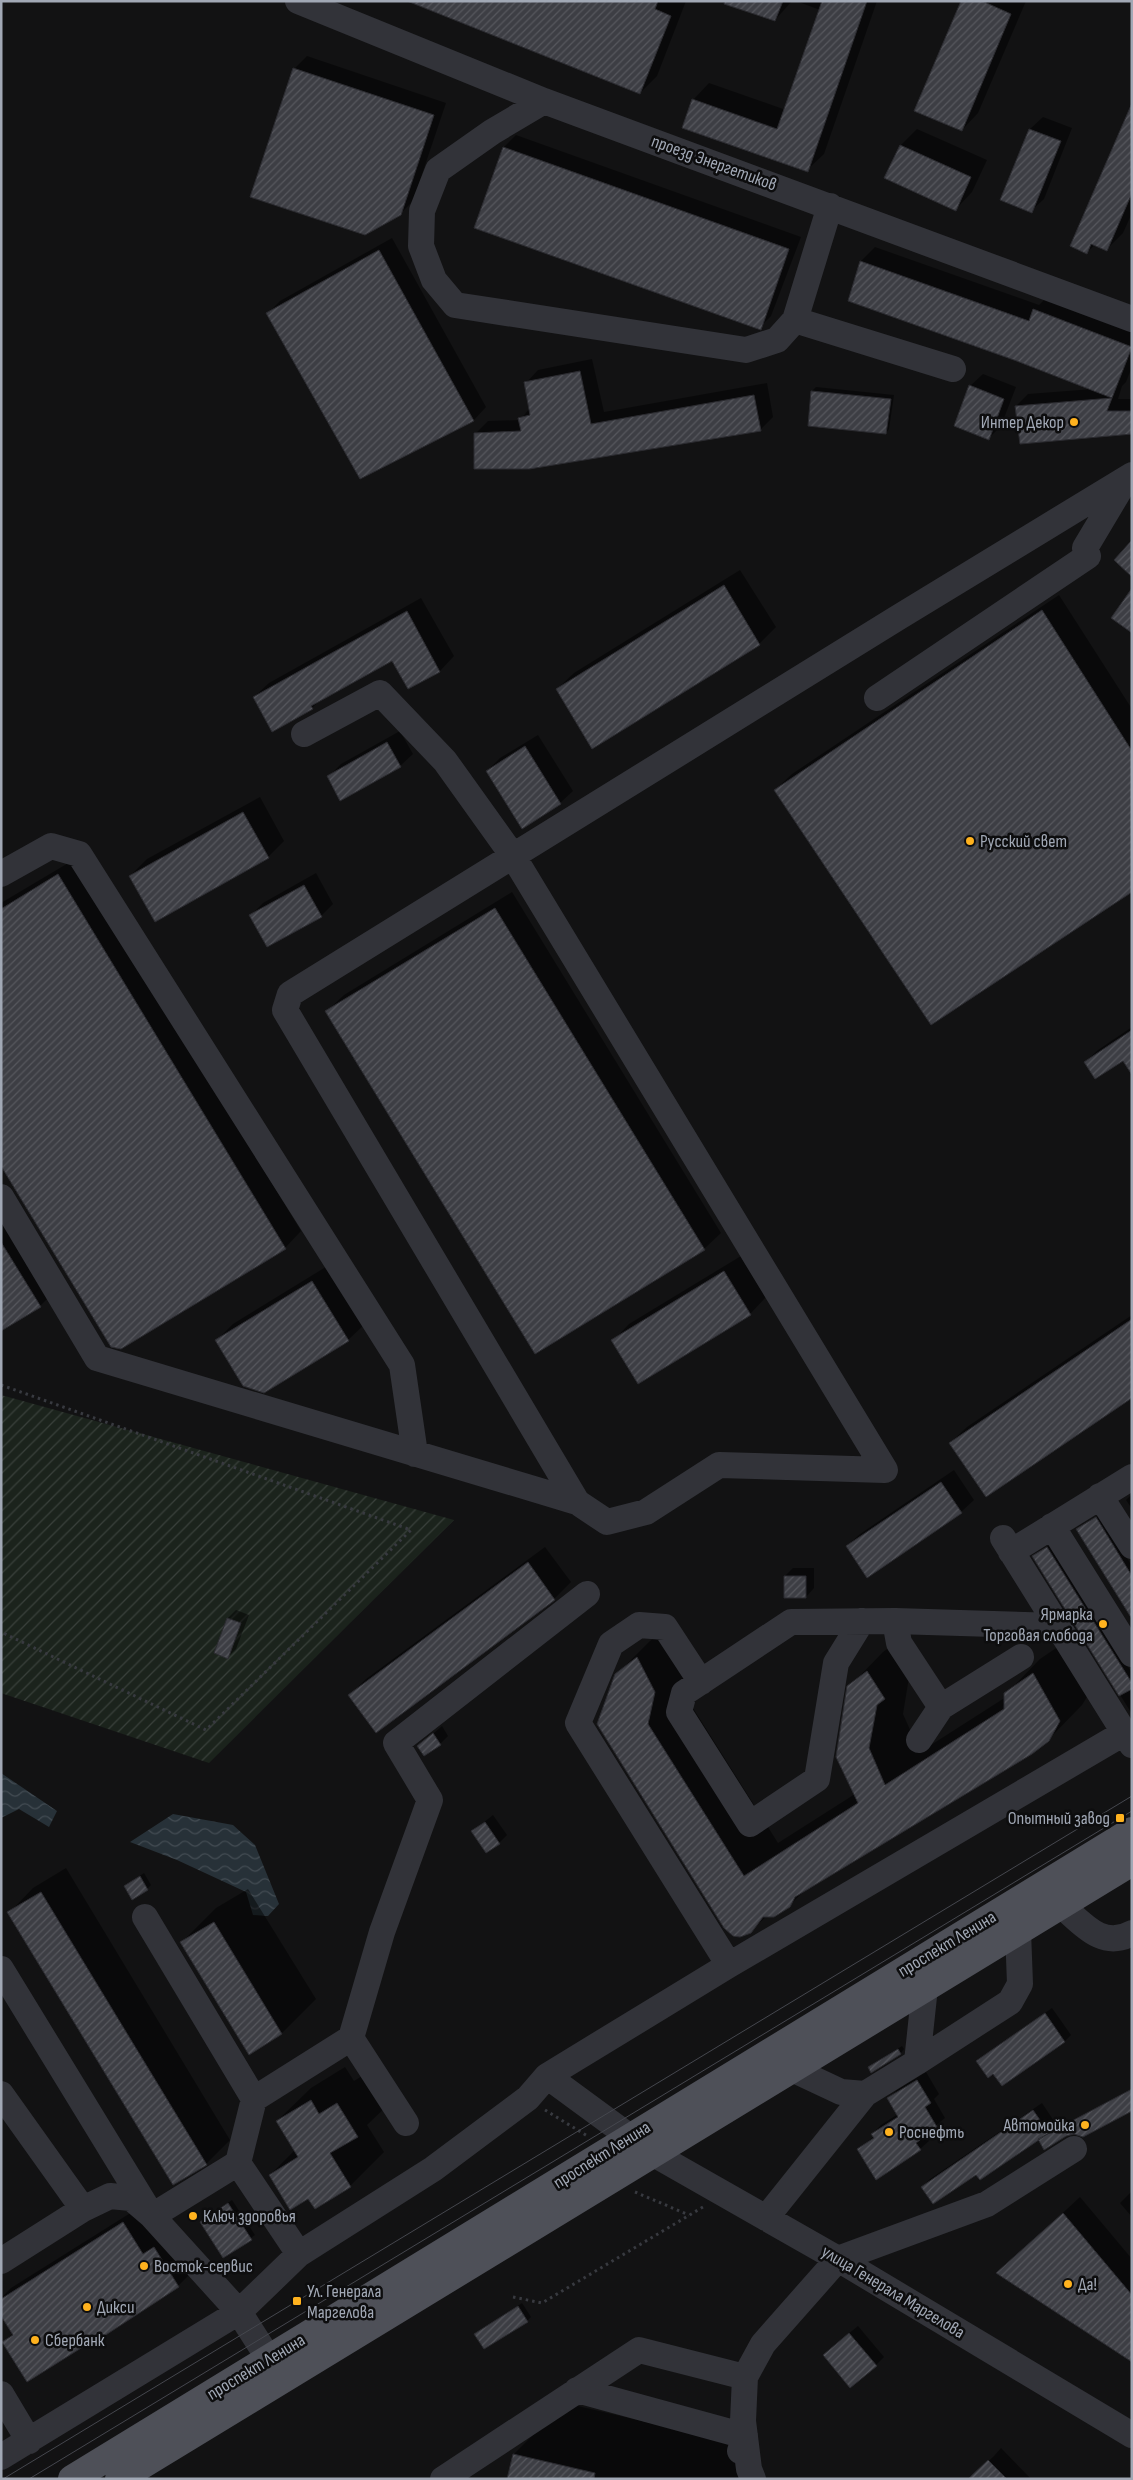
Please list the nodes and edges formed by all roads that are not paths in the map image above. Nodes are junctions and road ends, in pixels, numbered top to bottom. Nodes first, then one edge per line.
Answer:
1 (298, 1) edge
2 (544, 101) junction
3 (830, 206) junction
4 (1132, 319) edge
5 (795, 320) junction
6 (953, 370) dead end
7 (1129, 477) edge
8 (877, 698) dead end
9 (304, 734) dead end
10 (512, 856) junction
11 (1, 874) edge
12 (1, 1197) edge
13 (415, 1454) junction
14 (1132, 1477) edge
15 (1100, 1496) junction
16 (577, 1502) junction
17 (1052, 1526) junction
18 (1132, 1546) edge
19 (587, 1594) dead end
20 (862, 1621) junction
21 (895, 1621) junction
22 (1058, 1626) junction
23 (1132, 1654) edge
24 (1022, 1657) dead end
25 (701, 1682) junction
26 (940, 1707) junction
27 (1125, 1724) edge
28 (918, 1740) dead end
29 (1132, 1831) edge
30 (1132, 1862) edge
31 (1061, 1906) junction
32 (145, 1917) dead end
33 (1018, 1931) junction
34 (1132, 1933) edge
35 (729, 1965) junction
36 (1, 1969) edge
37 (925, 1987) junction
38 (351, 2038) junction
39 (917, 2062) junction
40 (792, 2069) junction
41 (547, 2076) junction
42 (1, 2094) edge
43 (865, 2094) junction
44 (254, 2099) junction
45 (406, 2124) dead end
46 (641, 2145) junction
47 (1074, 2149) dead end
48 (238, 2162) junction
49 (83, 2210) junction
50 (152, 2216) junction
51 (766, 2218) junction
52 (299, 2254) junction
53 (838, 2260) junction
54 (1, 2261) edge
55 (239, 2312) junction
56 (275, 2369) junction
57 (745, 2377) junction
58 (577, 2390) junction
59 (1, 2394) edge
60 (1132, 2434) edge
61 (745, 2436) junction
62 (28, 2440) junction
63 (482, 2452) junction
64 (1, 2457) edge
65 (134, 2475) edge
66 (72, 2479) edge
67 (443, 2479) edge
68 (476, 2479) edge
69 (733, 2479) edge
70 (752, 2479) edge

1 - 2 street, проезд Энергетиков
2 - 3 street, проезд Энергетиков
2 - 5 street
3 - 4 street, проезд Энергетиков
3 - 5 street
5 - 6 street
7 - 8 street
7 - 10 street
9 - 10 street
10 - 16 street
10 - 16 street
11 - 13 street
12 - 13 street
13 - 16 street
14 - 15 street
15 - 17 street
15 - 18 street
17 - 22 street
17 - 23 street
19 - 38 street
20 - 21 street
20 - 25 street
20 - 25 street
21 - 22 street
21 - 26 street
22 - 27 street
24 - 26 street
25 - 35 street
26 - 28 street
27 - 35 street
29 - 46 main road, проспект Ленина
30 - 31 main road, проспект Ленина
31 - 33 main road, проспект Ленина
31 - 34 street
32 - 44 street
33 - 37 main road, проспект Ленина
33 - 39 street
35 - 41 street
36 - 50 street
37 - 39 street
37 - 40 main road, проспект Ленина
38 - 44 street
38 - 45 street
39 - 43 street
40 - 43 street
40 - 46 main road, проспект Ленина
41 - 46 street, улица Генерала Маргелова
41 - 52 street
42 - 49 street
43 - 51 street
44 - 48 street
46 - 51 street, улица Генерала Маргелова
46 - 56 main road, проспект Ленина
47 - 53 street
48 - 50 street
48 - 52 street
49 - 50 street
49 - 54 street
50 - 55 street
51 - 53 street, улица Генерала Маргелова
52 - 55 street
53 - 57 street
53 - 60 street, улица Генерала Маргелова
55 - 56 street
55 - 62 street
56 - 65 main road, проспект Ленина
56 - 66 main road, проспект Ленина
57 - 58 street
57 - 61 street
58 - 61 street
58 - 63 street
59 - 62 street
61 - 69 street
61 - 70 street
62 - 64 street
63 - 67 street
63 - 68 street

